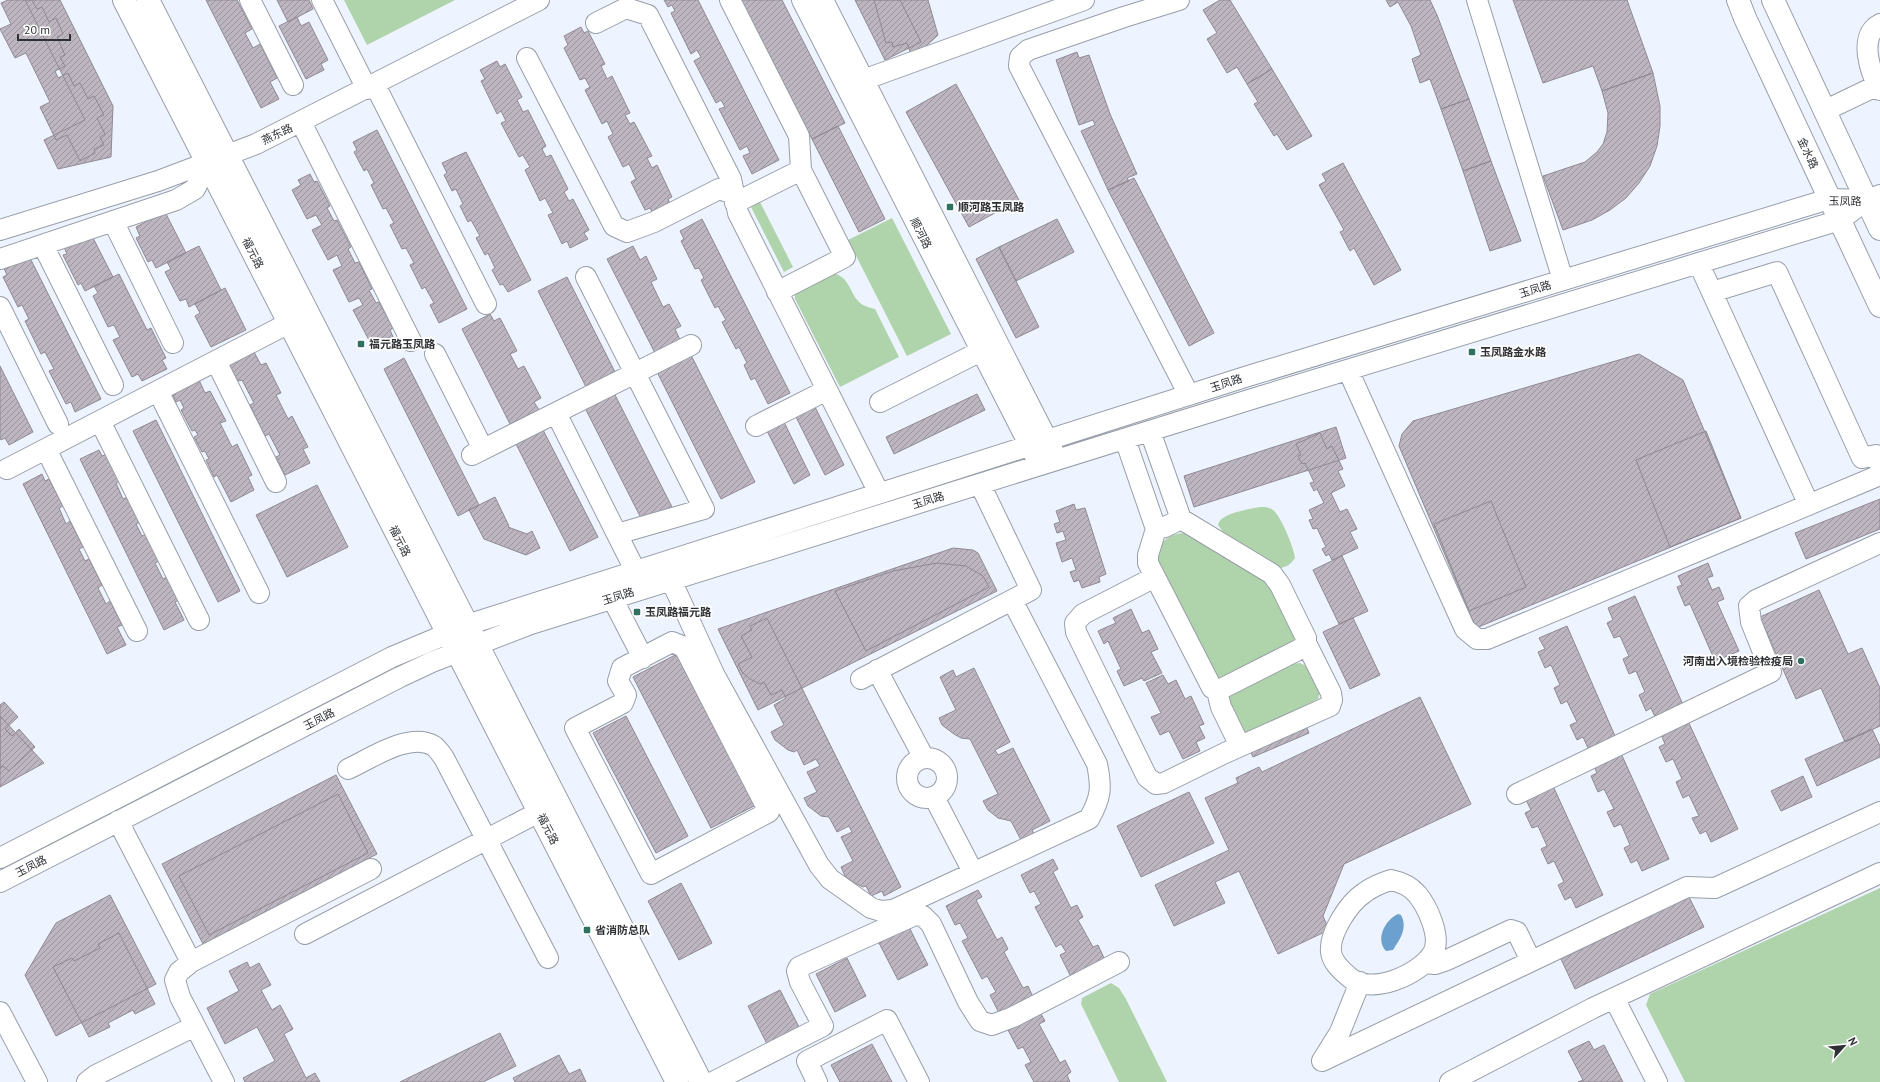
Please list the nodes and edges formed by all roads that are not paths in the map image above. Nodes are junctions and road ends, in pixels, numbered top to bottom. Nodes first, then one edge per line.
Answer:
1 (124, 0) edge
2 (148, 0) edge
3 (250, 0) edge
4 (322, 0) edge
5 (538, 0) edge
6 (730, 0) edge
7 (802, 0) edge
8 (823, 0) edge
9 (1084, 0) edge
10 (1179, 0) edge
11 (1477, 0) edge
12 (1738, 0) edge
13 (1773, 0) edge
14 (596, 23) dead end
15 (1880, 24) edge
16 (527, 58) dead end
17 (863, 80) junction
18 (293, 85) dead end
19 (371, 87) junction
20 (1879, 88) edge
21 (1824, 110) junction
22 (302, 122) junction
23 (227, 156) junction
24 (207, 164) junction
25 (801, 170) junction
26 (1873, 198) edge
27 (735, 199) junction
28 (1829, 199) junction
29 (1840, 220) junction
30 (112, 221) junction
31 (1880, 229) edge
32 (0, 230) edge
33 (43, 245) junction
34 (0, 259) edge
35 (1699, 264) junction
36 (586, 277) dead end
37 (1563, 280) junction
38 (777, 292) junction
39 (1712, 292) junction
40 (486, 304) dead end
41 (1880, 306) edge
42 (0, 308) edge
43 (289, 323) junction
44 (411, 342) dead end
45 (173, 343) dead end
46 (691, 345) dead end
47 (981, 351) junction
48 (435, 354) dead end
49 (216, 361) junction
50 (1348, 370) junction
51 (635, 373) junction
52 (113, 385) dead end
53 (827, 390) junction
54 (158, 391) junction
55 (1189, 395) junction
56 (880, 402) dead end
57 (556, 413) junction
58 (100, 421) junction
59 (58, 424) dead end
60 (756, 426) dead end
61 (1150, 431) junction
62 (1125, 439) junction
63 (1038, 443) junction
64 (46, 449) junction
65 (1048, 463) junction
66 (1880, 464) edge
67 (7, 469) dead end
68 (1880, 475) edge
69 (276, 482) dead end
70 (980, 484) junction
71 (879, 493) junction
72 (1809, 505) junction
73 (1181, 519) junction
74 (1156, 529) junction
75 (617, 534) junction
76 (1880, 543) edge
77 (635, 570) junction
78 (1155, 577) junction
79 (671, 580) junction
80 (259, 593) dead end
81 (612, 598) junction
82 (1012, 600) junction
83 (199, 620) dead end
84 (468, 625) junction
85 (137, 631) dead end
86 (452, 643) junction
87 (1306, 643) junction
88 (477, 644) junction
89 (643, 658) junction
90 (1217, 691) junction
91 (1240, 746) junction
92 (924, 758) junction
93 (348, 769) dead end
94 (1517, 794) dead end
95 (934, 797) junction
96 (539, 812) junction
97 (1880, 812) edge
98 (118, 821) junction
99 (486, 840) junction
100 (0, 858) edge
101 (371, 869) dead end
102 (973, 872) junction
103 (1880, 873) edge
104 (0, 882) edge
105 (305, 934) dead end
106 (548, 958) dead end
107 (1531, 961) junction
108 (191, 962) junction
109 (1120, 962) dead end
110 (1425, 963) junction
111 (1360, 982) junction
112 (1614, 998) junction
113 (0, 1012) edge
114 (195, 1026) junction
115 (36, 1082) edge
116 (87, 1082) edge
117 (224, 1082) edge
118 (677, 1082) edge
119 (701, 1082) edge
120 (713, 1082) edge
121 (817, 1082) edge
122 (919, 1082) edge
123 (1450, 1082) edge
124 (1658, 1082) edge

1 - 24 main road, 福元路
2 - 23 main road, 福元路
3 - 18 street
4 - 19 street
5 - 19 street, 燕东路
6 - 25 street
7 - 47 street, 顺河路
8 - 17 street, 顺河路
9 - 17 street
10 - 55 street
11 - 37 street
12 - 28 main road, 金水路
13 - 21 main road
14 - 27 street
15 - 20 street
16 - 27 street
17 - 63 street, 顺河路
19 - 22 street, 燕东路
19 - 40 street
20 - 21 street
21 - 26 main road
22 - 23 street, 燕东路
22 - 44 street
23 - 24 street, 燕东路
23 - 84 main road, 福元路
24 - 30 street
24 - 32 street, 燕东路
24 - 43 main road, 福元路
25 - 27 street
25 - 38 street
26 - 28 street, 玉凤路
26 - 29 street, 玉凤路
26 - 31 main road
27 - 38 street
28 - 29 main road, 金水路
28 - 37 street, 玉凤路
29 - 35 street, 玉凤路
29 - 41 main road, 金水路
30 - 33 street
30 - 45 street
33 - 34 street
33 - 52 street
35 - 39 street
35 - 50 street, 玉凤路
36 - 51 street
37 - 55 street, 玉凤路
38 - 53 street
39 - 66 street
39 - 72 street
42 - 59 street
43 - 49 street
43 - 86 main road, 福元路
46 - 51 street
47 - 56 street
47 - 63 street, 顺河路
48 - 57 street
49 - 54 street
49 - 69 street
50 - 61 street, 玉凤路
50 - 72 street
51 - 57 street
51 - 75 street
53 - 60 street
53 - 71 street
54 - 58 street
54 - 80 street
55 - 63 street, 玉凤路
57 - 75 street
58 - 64 street
58 - 83 street
61 - 62 street, 玉凤路
61 - 73 street
62 - 65 street, 玉凤路
62 - 74 street
63 - 65 street, 顺河路
63 - 71 street, 玉凤路
64 - 67 street
64 - 85 street
65 - 70 street, 玉凤路
68 - 72 street
70 - 79 street, 玉凤路
70 - 82 street
71 - 77 street, 玉凤路
73 - 74 street
73 - 87 street
74 - 78 street
75 - 77 street
76 - 94 street
77 - 84 street, 玉凤路
78 - 90 street
78 - 91 street
79 - 81 street, 玉凤路
79 - 102 street
81 - 88 street, 玉凤路
81 - 89 street
82 - 92 street
82 - 102 street
84 - 86 street, 玉凤路
84 - 88 main road, 福元路
86 - 88 street, 玉凤路
86 - 96 main road, 福元路
86 - 98 street, 玉凤路
86 - 100 street, 玉凤路
87 - 90 street
87 - 91 street
88 - 119 main road, 福元路
89 - 89 street
90 - 91 street
92 - 95 street
92 - 95 street
93 - 99 street
95 - 102 street
96 - 99 street
96 - 118 main road, 福元路
97 - 107 street
98 - 104 street, 玉凤路
98 - 108 street
99 - 105 street
99 - 106 street
101 - 108 street
103 - 112 street
107 - 110 street
107 - 111 street
108 - 114 street
109 - 120 street
110 - 111 street
110 - 111 street
112 - 123 street
112 - 124 street
113 - 115 street
114 - 116 street
114 - 117 street
121 - 122 street

